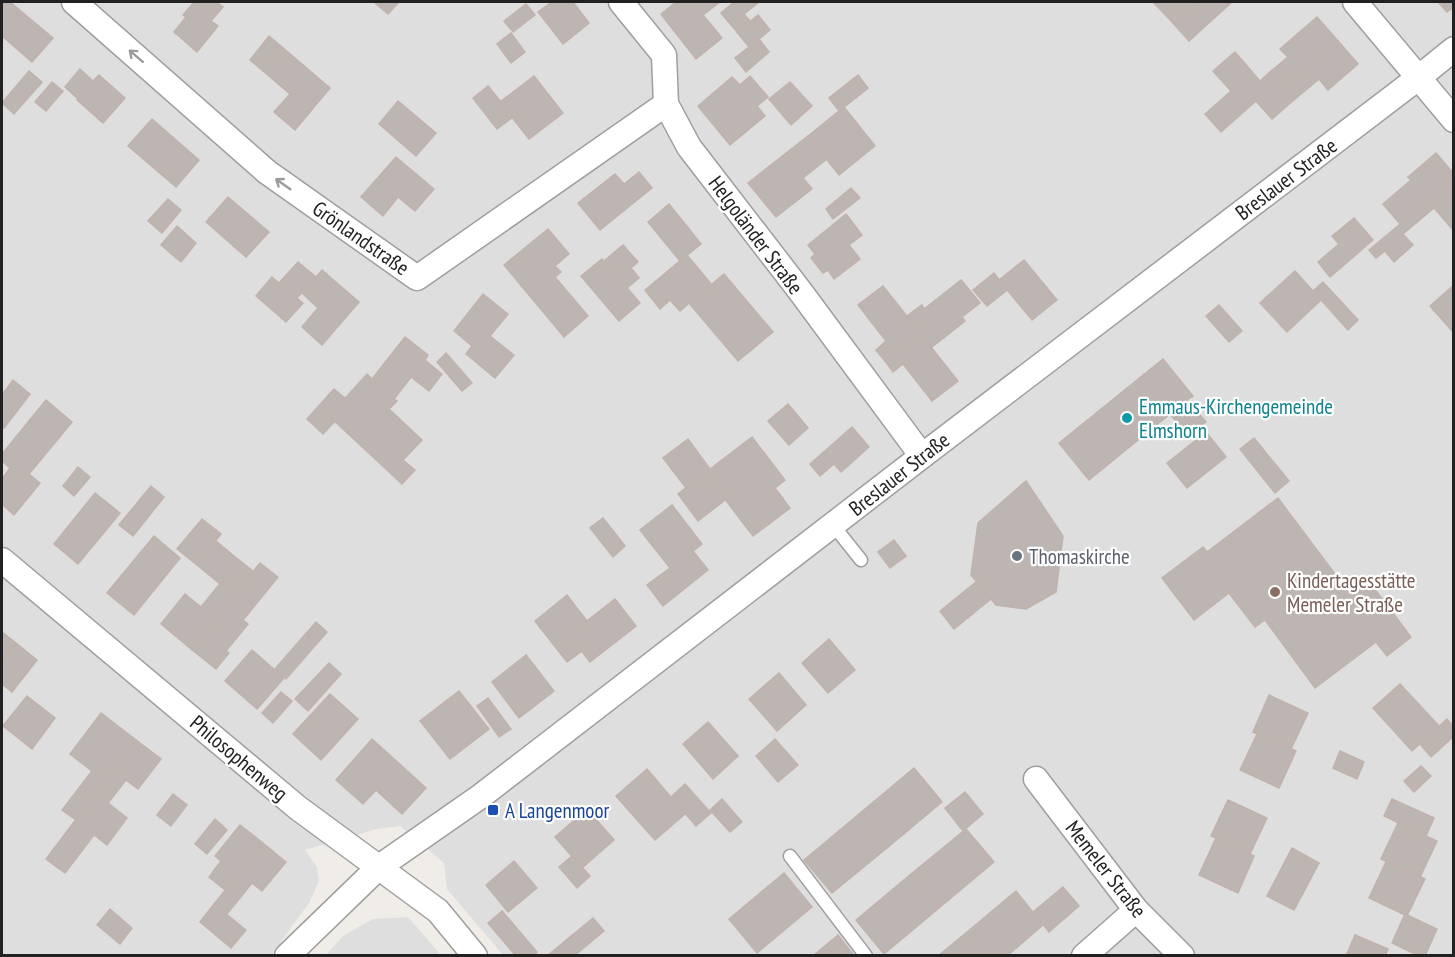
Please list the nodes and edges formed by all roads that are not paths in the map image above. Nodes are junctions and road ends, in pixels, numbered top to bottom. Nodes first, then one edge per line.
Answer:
1 (74, 2) edge
2 (621, 2) edge
3 (1355, 2) edge
4 (1454, 49) edge
5 (1418, 78) junction
6 (666, 104) junction
7 (1454, 120) edge
8 (922, 456) junction
9 (833, 525) junction
10 (2, 560) edge
11 (861, 560) dead end
12 (1036, 779) dead end
13 (790, 856) dead end
14 (379, 867) junction
15 (1136, 910) junction
16 (287, 956) edge
17 (475, 956) edge
18 (866, 956) edge
19 (1084, 956) edge
20 (1182, 956) edge

6 -> 1 street, Grönlandstraße
2 - 6 street, Helgoländer Straße
3 - 5 street
4 - 5 street, Breslauer Straße
5 - 7 street
5 - 8 street, Breslauer Straße
6 - 8 street, Helgoländer Straße
8 - 9 street, Breslauer Straße
9 - 11 lane
9 - 14 street, Breslauer Straße
10 - 14 street, Philosophenweg
12 - 15 street, Memeler Straße
13 - 18 lane
14 - 16 street, Breslauer Straße
14 - 17 street, Philosophenweg
15 - 19 street
15 - 20 street, Memeler Straße

